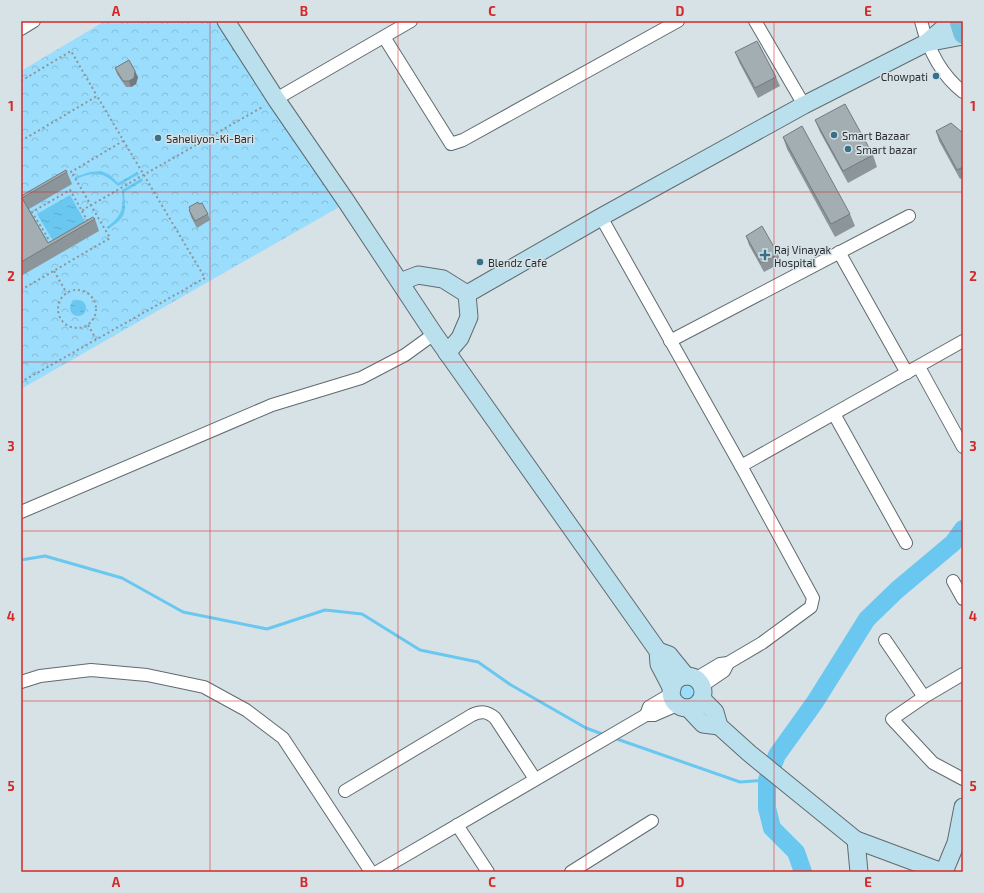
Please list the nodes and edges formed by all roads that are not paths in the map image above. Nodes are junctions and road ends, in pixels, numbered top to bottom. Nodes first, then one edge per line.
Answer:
1 (34, 21) edge
2 (226, 21) edge
3 (411, 21) edge
4 (678, 21) edge
5 (755, 21) edge
6 (921, 21) edge
7 (952, 21) edge
8 (959, 21) edge
9 (21, 29) edge
10 (963, 35) edge
11 (384, 37) junction
12 (926, 44) junction
13 (963, 92) edge
14 (276, 99) junction
15 (804, 105) junction
16 (908, 216) dead end
17 (601, 217) junction
18 (839, 252) junction
19 (400, 282) junction
20 (467, 294) junction
21 (434, 334) junction
22 (670, 341) junction
23 (963, 341) edge
24 (447, 353) junction
25 (919, 366) junction
26 (907, 373) junction
27 (834, 414) junction
28 (963, 447) edge
29 (741, 466) junction
30 (21, 512) edge
31 (906, 543) dead end
32 (953, 581) dead end
33 (963, 599) edge
34 (885, 640) dead end
35 (963, 674) edge
36 (21, 682) edge
37 (687, 692) junction
38 (924, 696) junction
39 (535, 779) junction
40 (963, 779) edge
41 (345, 791) dead end
42 (963, 806) edge
43 (652, 821) dead end
44 (457, 825) junction
45 (856, 840) junction
46 (371, 872) edge
47 (377, 872) edge
48 (488, 872) edge
49 (571, 872) edge
50 (859, 872) edge
51 (943, 872) edge

1 - 9 street
2 - 14 main road
3 - 11 street
4 - 11 street
5 - 15 street
6 - 12 street
7 - 12 main road
8 - 10 main road
10 - 12 main road
11 - 14 street
12 - 13 street
12 - 15 main road
14 - 19 main road
15 - 17 main road
16 - 18 street
17 - 20 main road
17 - 22 street
18 - 22 street
18 - 26 street
19 - 20 main road
19 - 21 main road
20 - 24 main road
21 - 24 main road
21 - 30 street
22 - 29 street
23 - 25 street
24 - 37 main road
25 - 26 street
25 - 28 street
26 - 27 street
27 - 29 street
27 - 31 street
29 - 37 street
32 - 33 street
34 - 38 street
35 - 38 street
36 - 46 street
37 - 39 street
37 - 45 main road
38 - 40 street
39 - 41 street
39 - 44 street
42 - 51 main road
43 - 49 street
44 - 47 street
44 - 48 street
45 - 50 main road
45 - 51 main road

